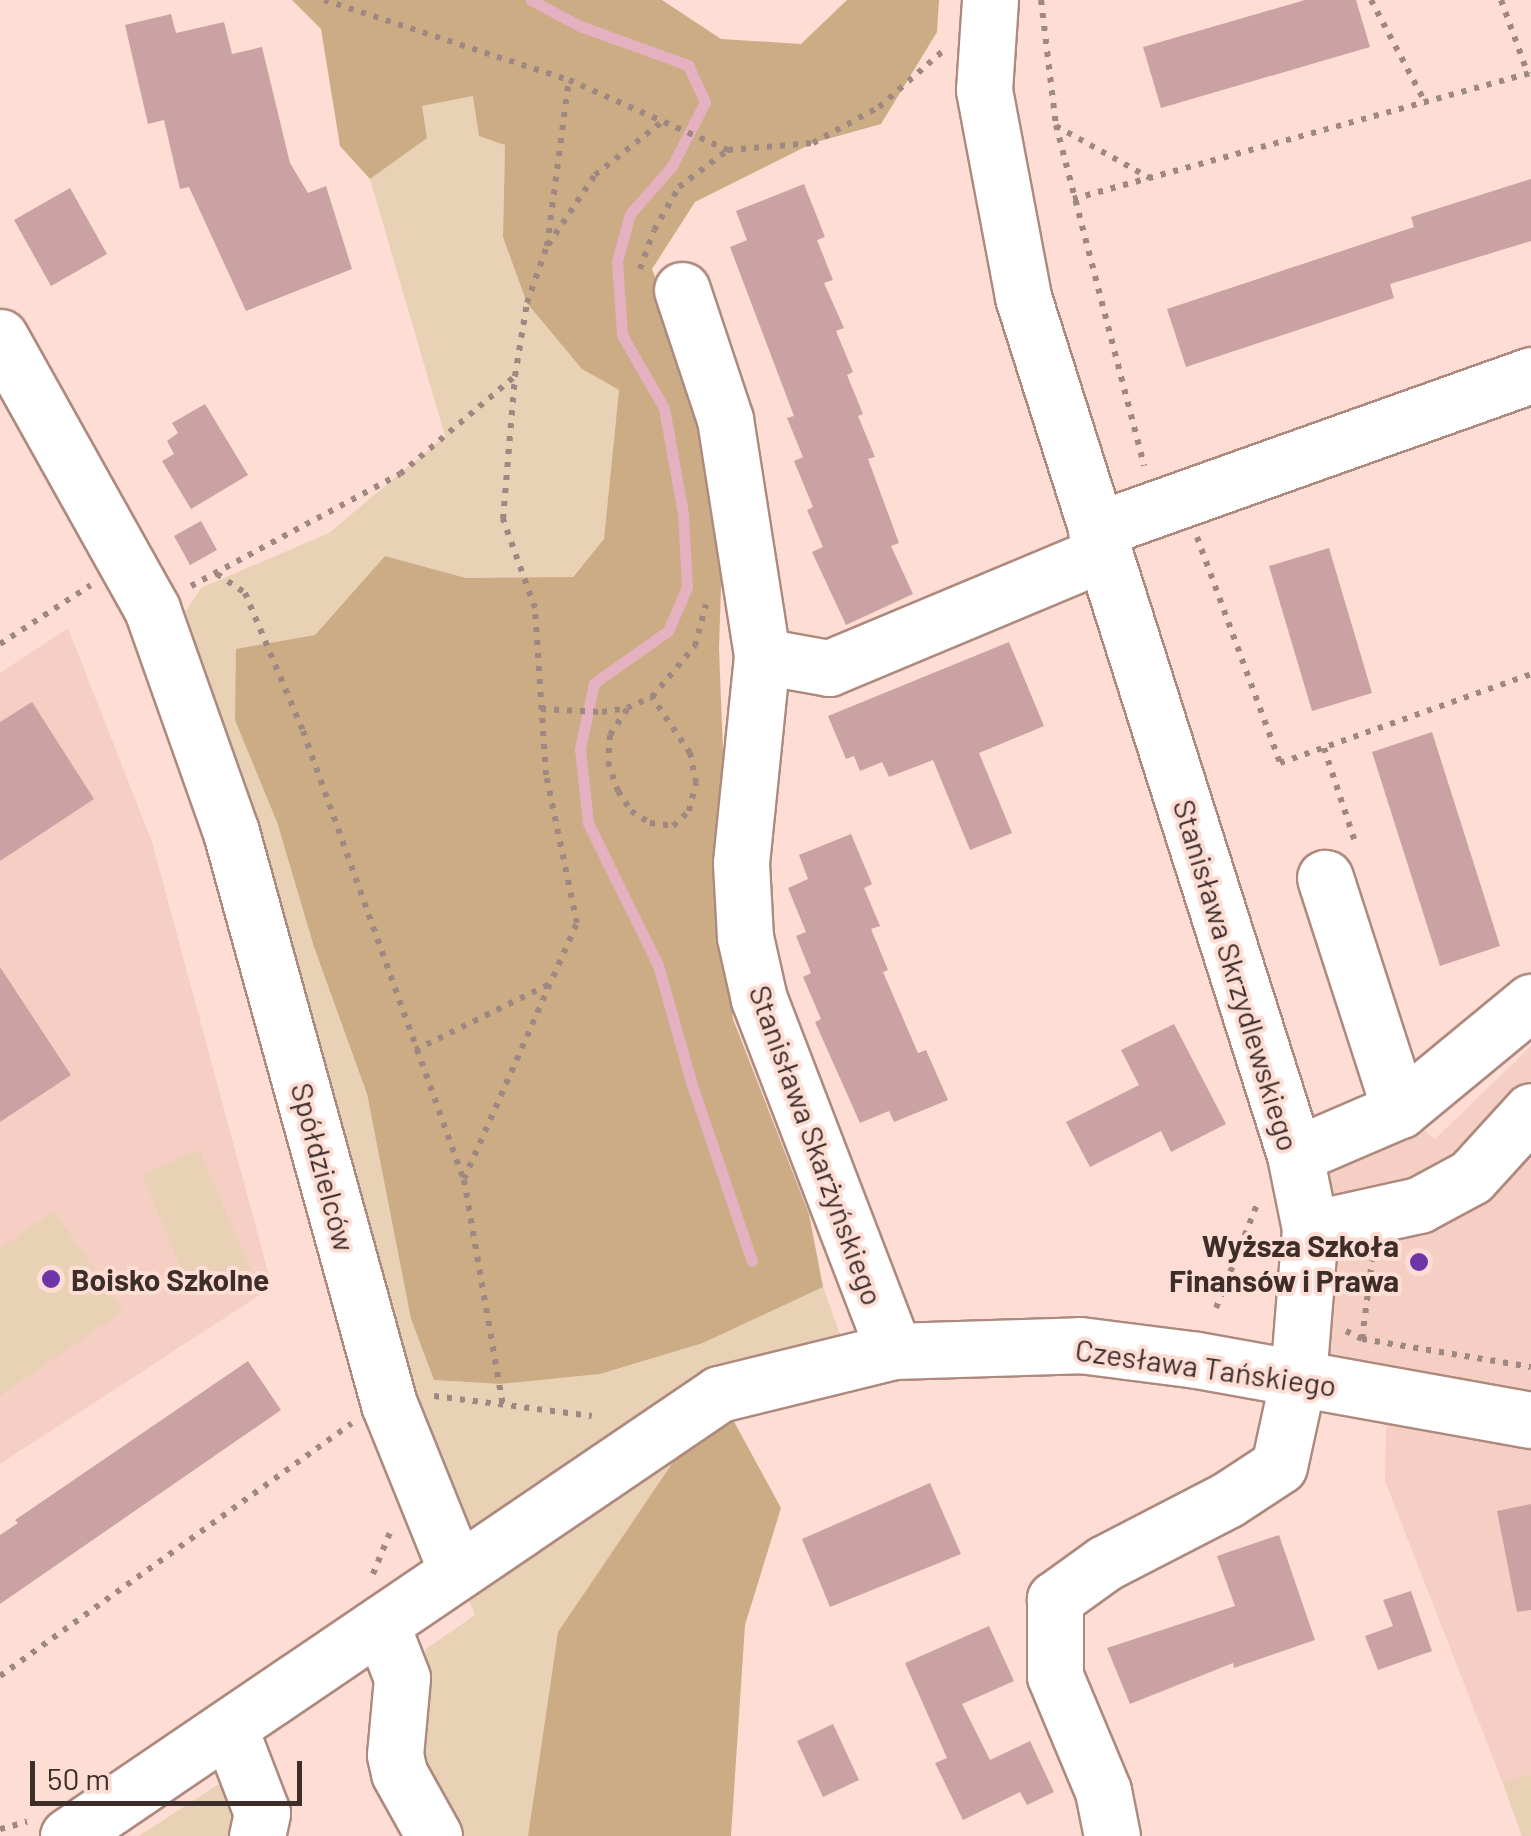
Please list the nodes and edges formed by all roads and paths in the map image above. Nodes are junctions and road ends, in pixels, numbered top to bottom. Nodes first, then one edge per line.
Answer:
1 (324, 0) edge
2 (1041, 0) edge
3 (1371, 0) edge
4 (1502, 0) edge
5 (974, 21) edge
6 (1530, 74) edge
7 (569, 80) junction
8 (1426, 104) junction
9 (665, 122) junction
10 (1056, 125) junction
11 (1151, 178) junction
12 (1073, 198) junction
13 (547, 246) junction
14 (682, 290) dead end
15 (0, 337) edge
16 (1531, 375) edge
17 (515, 376) junction
18 (1170, 503) junction
19 (1100, 542) junction
20 (126, 560) junction
21 (216, 574) junction
22 (186, 588) dead end
23 (0, 644) edge
24 (695, 646) dead end
25 (762, 656) junction
26 (1531, 674) edge
27 (652, 696) junction
28 (627, 708) junction
29 (541, 709) junction
30 (1325, 878) dead end
31 (551, 983) junction
32 (1531, 1002) edge
33 (414, 1050) junction
34 (1400, 1110) junction
35 (1531, 1111) edge
36 (1295, 1156) junction
37 (464, 1180) junction
38 (1310, 1229) junction
39 (1368, 1290) dead end
40 (1340, 1314) dead end
41 (1362, 1339) junction
42 (894, 1351) junction
43 (1531, 1367) edge
44 (1298, 1379) junction
45 (416, 1394) dead end
46 (503, 1405) junction
47 (592, 1416) dead end
48 (1531, 1420) edge
49 (364, 1436) dead end
50 (388, 1514) dead end
51 (456, 1570) junction
52 (374, 1605) junction
53 (0, 1676) edge
54 (230, 1726) junction
55 (51, 1826) edge
56 (0, 1829) edge
57 (257, 1836) edge
58 (434, 1836) edge
59 (1112, 1836) edge

1 - 7 path
2 - 10 path
3 - 8 path
4 - 6 path
5 - 9 path
5 - 19 street, Stanisława Skrzydlewskiego
6 - 8 path
7 - 9 path
7 - 13 path
8 - 11 path
9 - 13 path
10 - 11 path
10 - 12 path
11 - 12 path
12 - 18 path
13 - 17 path
14 - 25 street, Stanisława Skarżyńskiego
15 - 20 street, Spółdzielców
16 - 18 street
17 - 21 path
17 - 29 path
18 - 19 street
18 - 26 path
19 - 25 street
19 - 36 street, Stanisława Skrzydlewskiego
20 - 23 path
20 - 51 street, Spółdzielców
21 - 22 path
21 - 33 path
24 - 27 path
25 - 42 street, Stanisława Skarżyńskiego
27 - 28 path
27 - 28 path
28 - 29 path
29 - 31 path
30 - 34 street
31 - 33 path
31 - 37 path
32 - 34 street
33 - 37 path
34 - 36 street
35 - 38 street
36 - 38 street, Stanisława Skrzydlewskiego
37 - 46 path
38 - 44 street, Stanisława Skrzydlewskiego
39 - 41 path
40 - 41 path
41 - 43 path
42 - 44 street, Czesława Tańskiego
42 - 51 street, Czesława Tańskiego
44 - 48 street, Czesława Tańskiego
44 - 59 street, Stanisława Skrzydlewskiego
45 - 46 path
46 - 47 path
49 - 53 path
50 - 52 path
51 - 52 street
52 - 54 street
52 - 58 street
54 - 55 street
54 - 57 street
55 - 56 path

